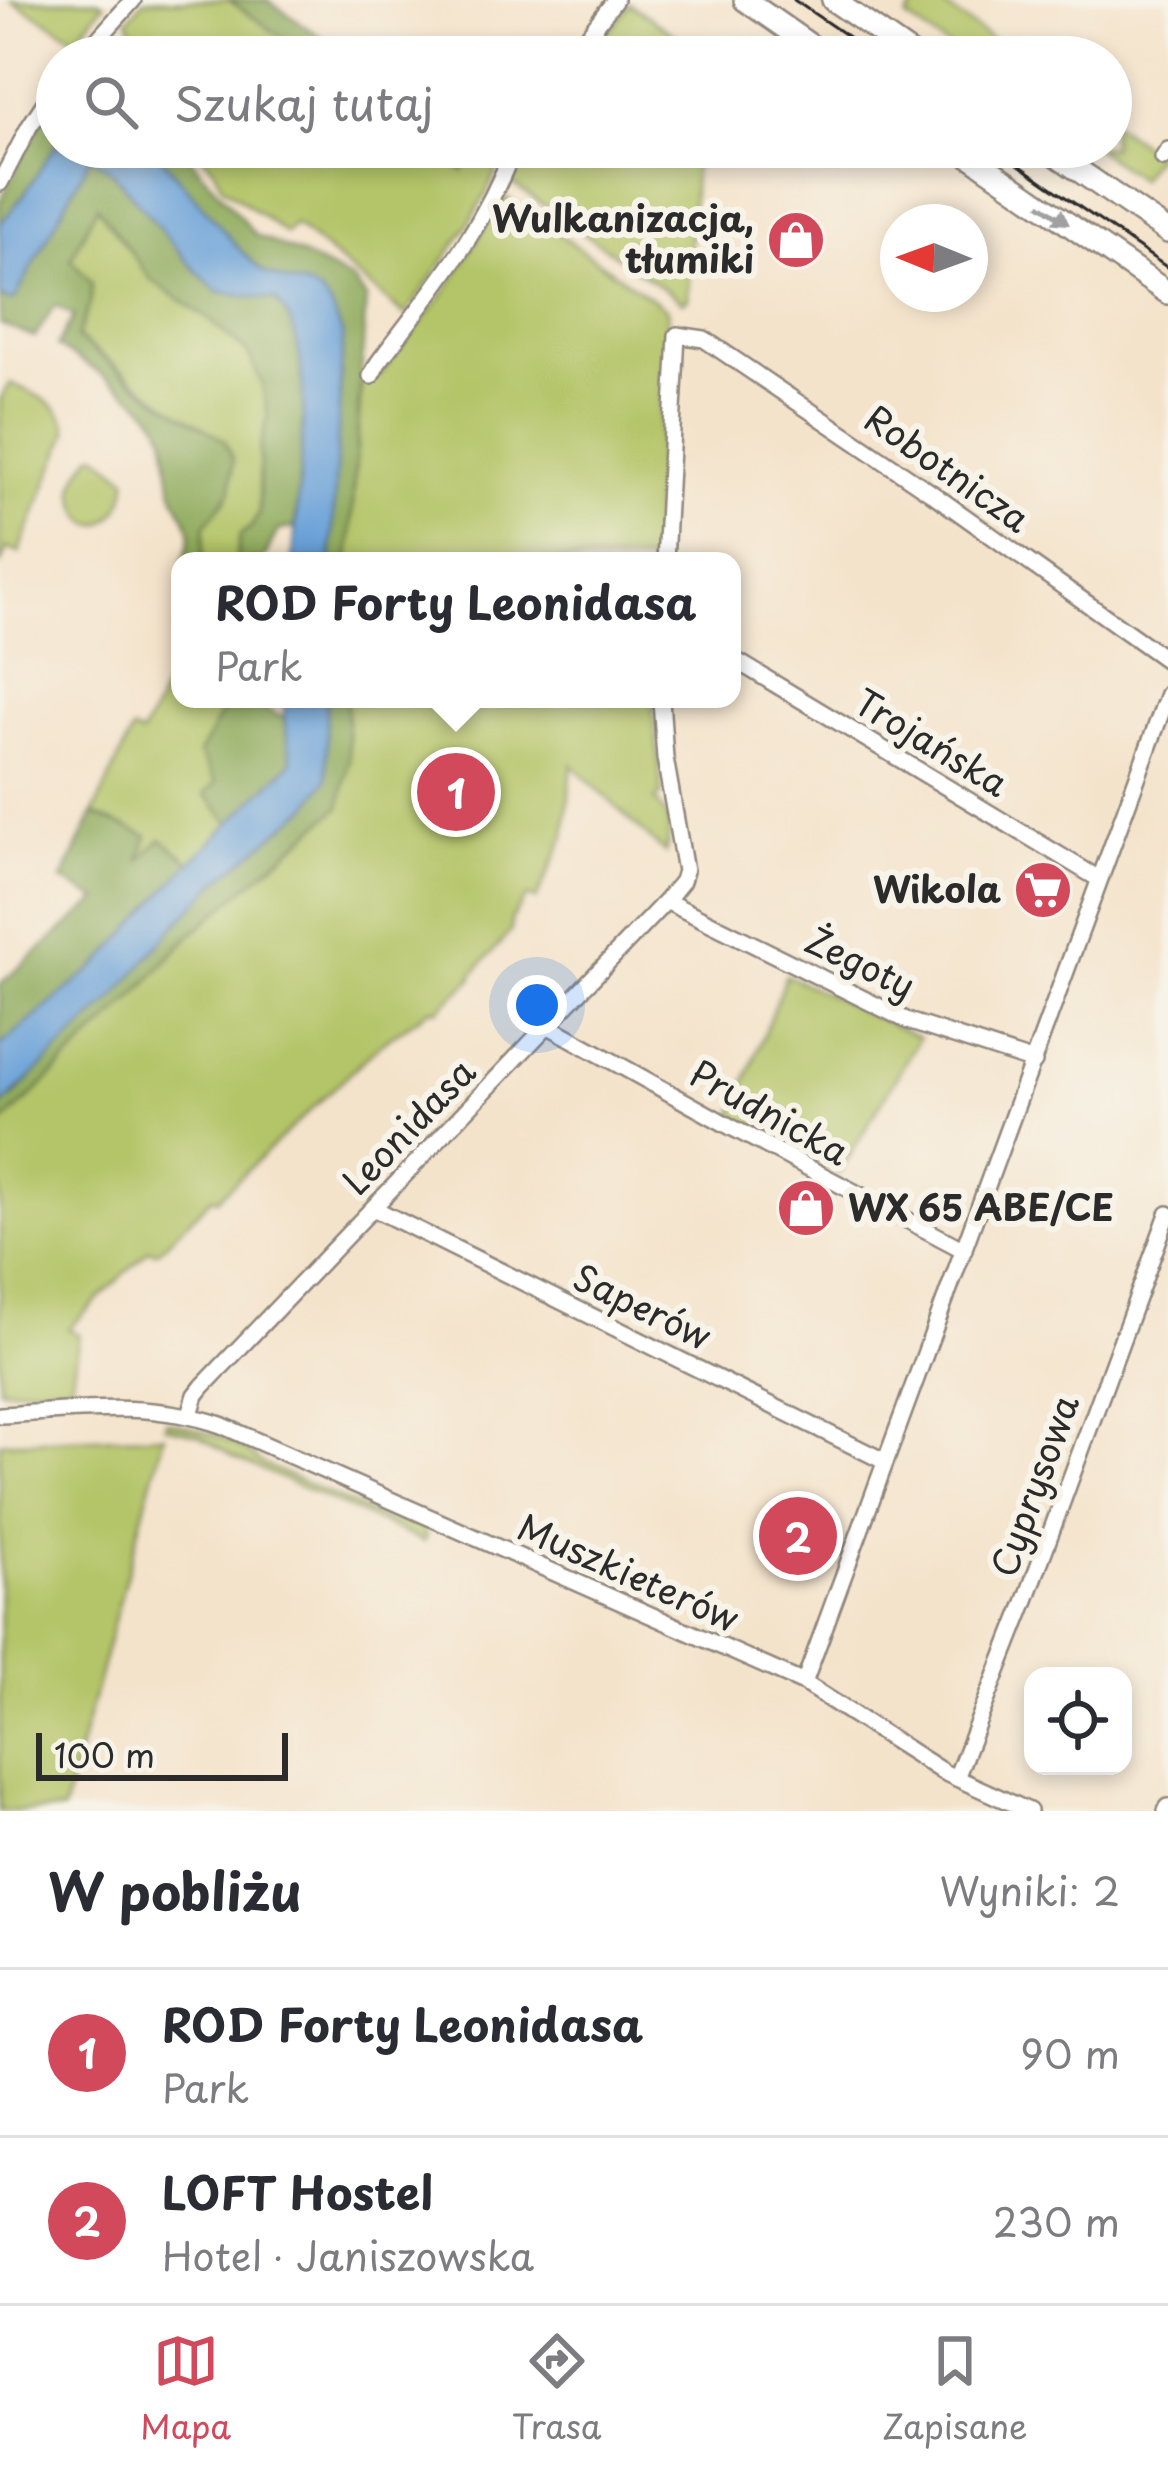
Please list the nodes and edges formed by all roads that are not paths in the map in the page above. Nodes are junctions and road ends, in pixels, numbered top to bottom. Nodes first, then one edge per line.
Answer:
1 (133, 0) edge
2 (615, 0) edge
3 (745, 0) edge
4 (833, 0) edge
5 (101, 36) edge
6 (588, 36) edge
7 (797, 36) edge
8 (885, 36) edge
9 (36, 116) edge
10 (506, 168) edge
11 (987, 168) edge
12 (1075, 168) edge
13 (0, 183) edge
14 (1168, 232) edge
15 (1168, 293) edge
16 (371, 376) dead end
17 (665, 552) edge
18 (1168, 661) edge
19 (741, 663) edge
20 (1168, 694) edge
21 (662, 708) edge
22 (1099, 879) junction
23 (666, 901) junction
24 (548, 1025) junction
25 (1034, 1062) junction
26 (374, 1208) junction
27 (1168, 1214) edge
28 (964, 1250) junction
29 (190, 1414) junction
30 (0, 1415) edge
31 (884, 1460) junction
32 (804, 1683) junction
33 (956, 1778) junction
34 (1029, 1811) edge

1 - 5 street
2 - 6 street
3 - 7 main road
4 - 8 main road
9 - 13 street
10 - 16 street
11 -> 15 main road
12 - 14 main road
17 - 18 street, Robotnicza
19 - 22 street, Trojańska
20 - 22 street
21 - 23 street, Leonidasa
22 - 25 street
23 - 24 street, Leonidasa
23 - 25 street, Żegoty
24 - 26 street, Leonidasa
24 - 28 street, Prudnicka
25 - 28 street
26 - 29 street, Leonidasa
26 - 31 street, Saperów
27 - 33 street, Cyprysowa
28 - 31 street
29 - 30 street
29 - 32 street, Muszkieterów
31 - 32 street
32 - 33 street, Muszkieterów
33 - 34 street, Muszkieterów

